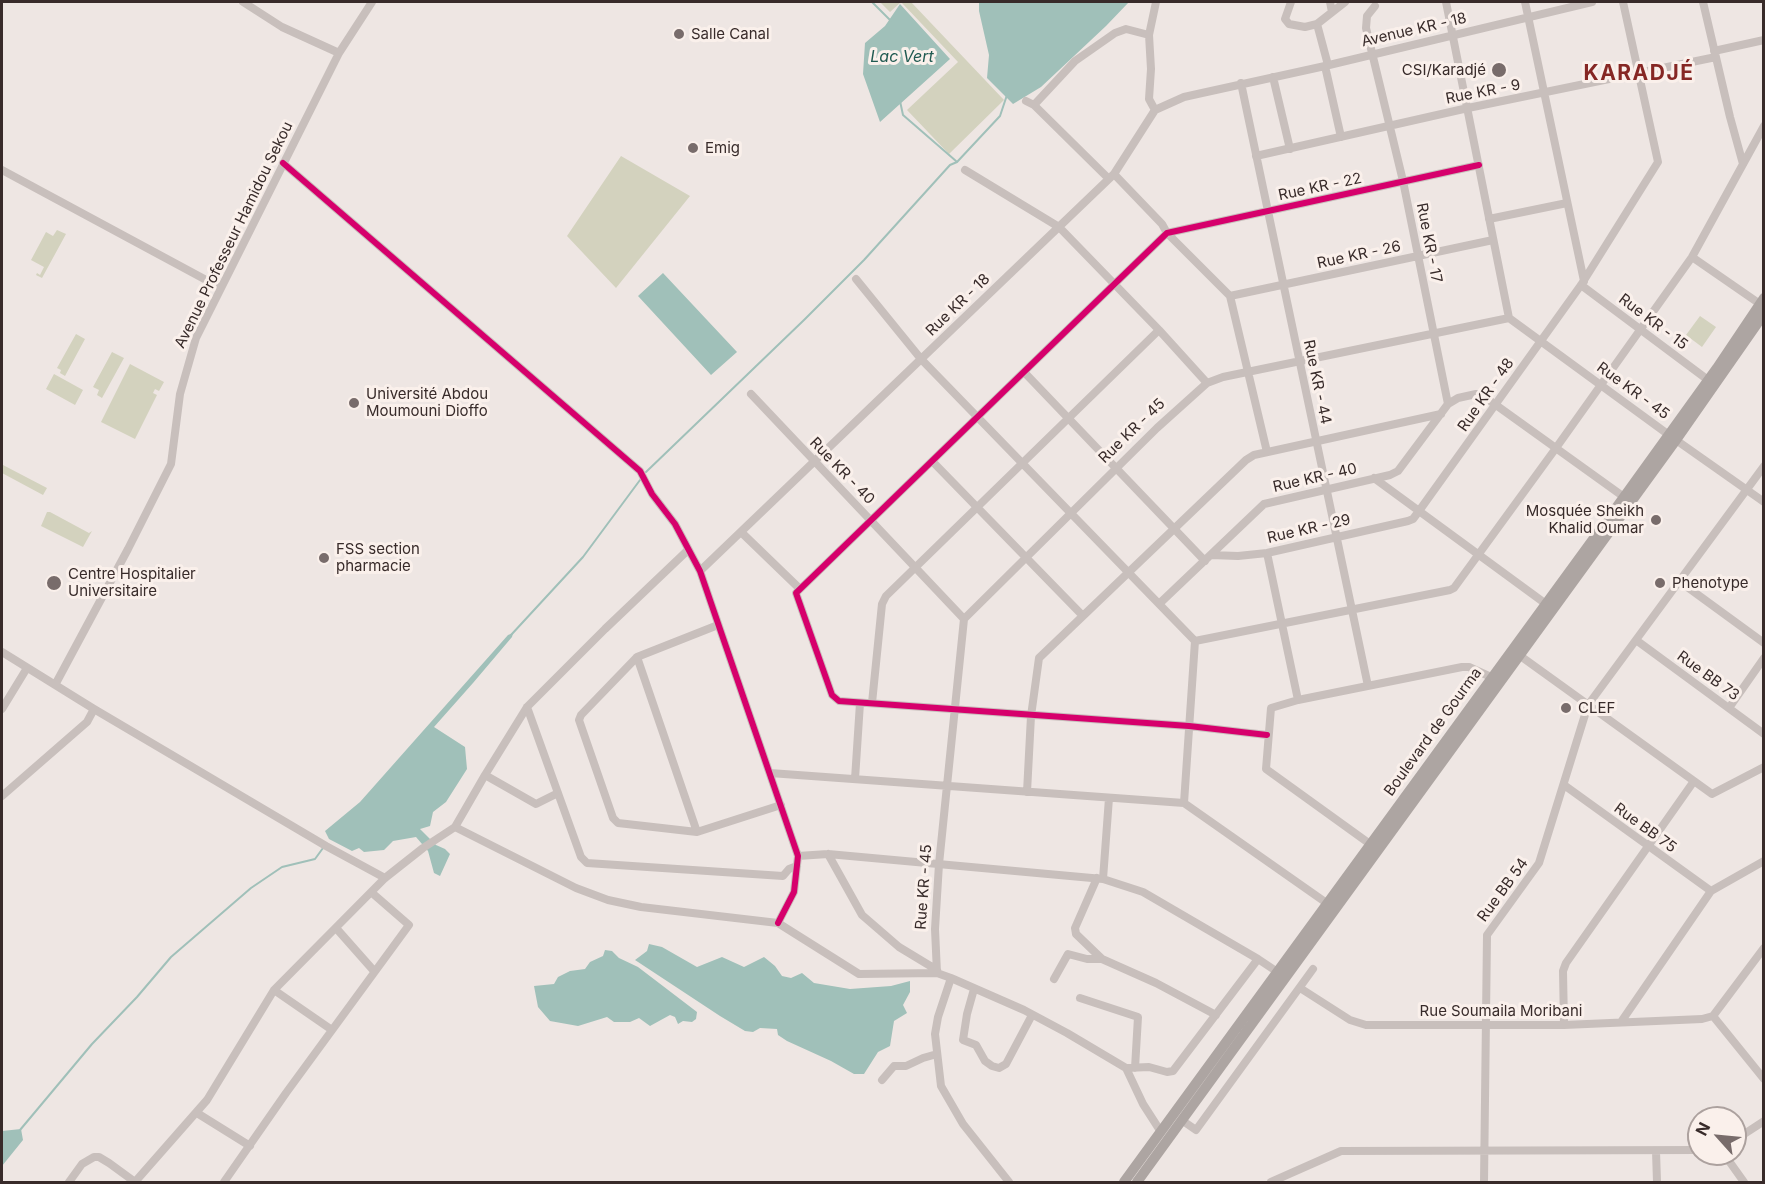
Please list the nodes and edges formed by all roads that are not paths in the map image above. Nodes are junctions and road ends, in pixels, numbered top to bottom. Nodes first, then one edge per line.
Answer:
1 (243, 2) edge
2 (372, 2) edge
3 (1155, 2) edge
4 (1291, 2) edge
5 (1330, 2) edge
6 (1345, 2) edge
7 (1446, 2) edge
8 (1525, 2) edge
9 (1592, 2) edge
10 (1623, 2) edge
11 (1703, 2) edge
12 (1375, 6) dead end
13 (1332, 12) junction
14 (1528, 17) junction
15 (1317, 24) junction
16 (1149, 35) junction
17 (1453, 36) junction
18 (1764, 40) edge
19 (339, 52) junction
20 (1372, 54) junction
21 (1715, 54) junction
22 (1326, 66) junction
23 (1639, 74) junction
24 (1273, 77) junction
25 (1241, 83) junction
26 (1545, 94) junction
27 (1467, 108) junction
28 (1155, 111) junction
29 (1390, 126) junction
30 (1764, 126) edge
31 (1341, 137) junction
32 (1290, 149) junction
33 (1256, 156) junction
34 (284, 163) junction
35 (1743, 164) junction
36 (1479, 165) junction
37 (2, 170) edge
38 (965, 170) dead end
39 (1111, 176) junction
40 (1403, 181) junction
41 (1567, 203) junction
42 (1268, 211) junction
43 (1489, 219) junction
44 (1059, 227) junction
45 (1167, 233) junction
46 (1493, 240) junction
47 (1418, 256) junction
48 (1692, 257) junction
49 (856, 279) dead end
50 (1582, 283) junction
51 (1115, 284) junction
52 (1283, 285) junction
53 (221, 288) junction
54 (1230, 296) junction
55 (1762, 305) edge
56 (1509, 318) junction
57 (1159, 330) junction
58 (1641, 330) junction
59 (1433, 334) junction
60 (1541, 341) junction
61 (921, 359) junction
62 (1299, 362) junction
63 (1024, 372) junction
64 (1249, 372) junction
65 (1708, 380) junction
66 (1207, 383) junction
67 (1601, 386) junction
68 (751, 394) dead end
69 (1448, 404) junction
70 (1496, 404) junction
71 (1441, 414) junction
72 (977, 417) junction
73 (1069, 418) junction
74 (1672, 438) junction
75 (1315, 441) junction
76 (1556, 448) junction
77 (1267, 452) junction
78 (932, 461) junction
79 (814, 462) junction
80 (1023, 464) junction
81 (1764, 466) edge
82 (1117, 467) junction
83 (1374, 478) junction
84 (1325, 489) junction
85 (1746, 489) junction
86 (1624, 497) junction
87 (1764, 501) edge
88 (977, 508) junction
89 (1419, 511) junction
90 (1070, 513) junction
91 (1411, 520) joint
92 (870, 521) junction
93 (1174, 528) junction
94 (741, 532) junction
95 (1335, 536) junction
96 (688, 550) junction
97 (1267, 553) junction
98 (1479, 555) junction
99 (1025, 558) junction
100 (1208, 558) junction
101 (916, 568) junction
102 (700, 571) junction
103 (1128, 572) junction
104 (1679, 581) junction
105 (800, 589) junction
106 (1159, 604) junction
107 (1546, 604) junction
108 (1351, 610) junction
109 (1083, 616) junction
110 (964, 619) junction
111 (1282, 624) junction
112 (718, 625) junction
113 (1636, 640) junction
114 (1195, 641) junction
115 (1764, 643) edge
116 (2, 652) edge
117 (1519, 655) junction
118 (636, 657) junction
119 (1764, 658) edge
120 (27, 668) junction
121 (1491, 677) junction
122 (55, 685) junction
123 (1368, 686) junction
124 (1298, 700) junction
125 (860, 703) junction
126 (872, 703) junction
127 (1588, 705) junction
128 (527, 707) junction
129 (1729, 708) junction
130 (2, 709) edge
131 (94, 709) junction
132 (955, 710) junction
133 (1031, 716) junction
134 (1189, 726) junction
135 (1764, 734) edge
136 (1267, 735) junction
137 (1764, 767) edge
138 (770, 773) junction
139 (485, 775) junction
140 (855, 779) junction
141 (1694, 781) junction
142 (1564, 785) junction
143 (948, 786) junction
144 (1027, 792) junction
145 (558, 793) junction
146 (2, 796) edge
147 (1109, 798) junction
148 (1184, 803) junction
149 (781, 805) junction
150 (455, 827) junction
151 (697, 832) junction
152 (1370, 844) junction
153 (1648, 847) junction
154 (828, 854) junction
155 (798, 856) junction
156 (1764, 861) edge
157 (939, 864) junction
158 (797, 866) junction
159 (385, 878) junction
160 (1100, 878) junction
161 (1711, 891) junction
162 (371, 892) junction
163 (1328, 904) junction
164 (778, 923) junction
165 (336, 928) junction
166 (1764, 948) edge
167 (1102, 959) junction
168 (1258, 959) junction
169 (1313, 969) dead end
170 (374, 971) junction
171 (936, 971) junction
172 (1279, 973) junction
173 (951, 978) junction
174 (1054, 979) dead end
175 (1300, 988) junction
176 (974, 989) junction
177 (274, 990) junction
178 (1080, 998) dead end
179 (1032, 1015) junction
180 (1216, 1015) junction
181 (1713, 1016) junction
182 (1621, 1022) junction
183 (1485, 1025) junction
184 (1564, 1025) junction
185 (332, 1030) junction
186 (937, 1054) junction
187 (1131, 1068) junction
188 (1764, 1079) edge
189 (882, 1080) dead end
190 (197, 1113) junction
191 (1183, 1121) junction
192 (1764, 1121) edge
193 (1747, 1132) edge
194 (1165, 1136) junction
195 (250, 1146) junction
196 (1484, 1150) junction
197 (1687, 1150) edge
198 (1656, 1151) junction
199 (1733, 1166) edge
200 (69, 1182) edge
201 (135, 1182) edge
202 (224, 1182) edge
203 (1008, 1182) edge
204 (1124, 1182) edge
205 (1137, 1182) edge
206 (1271, 1182) edge
207 (1484, 1182) edge
208 (1657, 1182) edge
209 (1744, 1182) edge

1 - 19 street
2 - 19 street, Avenue Professeur Hamidou Sekou
3 - 16 street
4 - 15 street
5 - 13 street
6 - 13 street
7 - 17 street
8 - 14 street
9 - 14 street, Avenue KR - 18
10 - 23 street, Rue KR - 48
11 - 21 street
12 - 20 street, Rue KR - 17
13 - 15 street
14 - 17 street, Avenue KR - 18
14 - 26 street
15 - 22 street
16 - 28 street
16 - 39 street
17 - 20 street, Avenue KR - 18
17 - 27 street
18 - 21 street, Rue KR - 9
19 - 34 street, Avenue Professeur Hamidou Sekou
20 - 22 street, Avenue KR - 18
20 - 29 street, Rue KR - 17
21 - 23 street, Rue KR - 9
21 - 35 street
22 - 24 street, Avenue KR - 18
22 - 31 street
23 - 26 street, Rue KR - 9
23 - 50 street, Rue KR - 48
24 - 25 street, Avenue KR - 18
24 - 32 street
25 - 28 street
25 - 33 street, Rue KR - 44
26 - 27 street, Rue KR - 9
26 - 41 street
27 - 29 street, Rue KR - 9
27 - 36 street
28 - 39 street, Rue KR - 18
29 - 31 street, Rue KR - 9
29 - 40 street, Rue KR - 17
30 - 35 street
31 - 32 street, Rue KR - 9
32 - 33 street, Rue KR - 9
33 - 42 street, Rue KR - 44
34 - 53 street, Avenue Professeur Hamidou Sekou
34 - 96 street
35 - 48 street
36 - 40 street, Rue KR - 22
36 - 43 street
37 - 53 street
38 - 44 street
39 - 44 street, Rue KR - 18
39 - 45 street
40 - 42 street, Rue KR - 22
40 - 47 street, Rue KR - 17
41 - 43 street
41 - 50 street
42 - 45 street, Rue KR - 22
42 - 52 street, Rue KR - 44
43 - 46 street
44 - 51 street
44 - 61 street, Rue KR - 18
45 - 51 street
45 - 54 street
46 - 47 street, Rue KR - 26
46 - 56 street
47 - 52 street, Rue KR - 26
47 - 59 street, Rue KR - 17
48 - 55 street
48 - 58 street
49 - 61 street
50 - 58 street, Rue KR - 15
50 - 60 street, Rue KR - 48
51 - 57 street
51 - 63 street
52 - 54 street, Rue KR - 26
52 - 62 street, Rue KR - 44
53 - 122 street, Avenue Professeur Hamidou Sekou
54 - 64 street
55 - 65 highway, Boulevard de Gourma
55 - 74 highway, Boulevard de Gourma
56 - 59 street, Rue KR - 45
56 - 60 street, Rue KR - 45
57 - 66 street
57 - 73 street
58 - 65 street, Rue KR - 15
58 - 67 street
59 - 62 street, Rue KR - 45
59 - 69 street, Rue KR - 17
60 - 67 street, Rue KR - 45
60 - 70 street, Rue KR - 48
61 - 72 street
61 - 79 street, Rue KR - 18
62 - 64 street, Rue KR - 45
62 - 75 street, Rue KR - 44
63 - 72 street
63 - 73 street
64 - 66 street, Rue KR - 45
64 - 77 street
65 - 74 highway, Boulevard de Gourma
66 - 82 street, Rue KR - 45
67 - 74 street, Rue KR - 45
67 - 76 street
68 - 79 street, Rue KR - 40
69 - 70 street
69 - 71 street, Rue KR - 40
70 - 76 street
70 - 89 street, Rue KR - 48
71 - 75 street
71 - 83 street, Rue KR - 40
72 - 78 street
72 - 80 street
73 - 80 street
73 - 82 street
74 - 85 street, Rue KR - 45
74 - 86 highway, Boulevard de Gourma
74 - 117 highway, Boulevard de Gourma
75 - 77 street
75 - 84 street, Rue KR - 44
76 - 86 street
76 - 98 street
77 - 93 street
78 - 88 street
78 - 92 street
79 - 92 street, Rue KR - 40
79 - 94 street, Rue KR - 18
80 - 88 street
80 - 90 street
81 - 85 street, Rue BB 54
82 - 90 street, Rue KR - 45
82 - 93 street
83 - 84 street, Rue KR - 40
83 - 89 street
84 - 95 street, Rue KR - 44
84 - 100 street, Rue KR - 40
85 - 87 street, Rue KR - 45
85 - 104 street, Rue BB 54
86 - 107 highway, Boulevard de Gourma
88 - 99 street
88 - 101 street
89 - 91 street, Rue KR - 48
89 - 98 street
90 - 99 street, Rue KR - 45
90 - 103 street
91 - 95 street, Rue KR - 29
92 - 101 street, Rue KR - 40
92 - 105 street
93 - 100 street
93 - 103 street
94 - 102 street, Rue KR - 18
94 - 105 street
95 - 97 street, Rue KR - 29
95 - 108 street, Rue KR - 44
96 - 102 street
96 - 128 street
97 - 100 street, Rue KR - 29
97 - 111 street
98 - 107 street
98 - 108 street
99 - 109 street
99 - 110 street, Rue KR - 45
100 - 106 street, Rue KR - 40
101 - 110 street, Rue KR - 40
101 - 126 street
102 - 112 street
103 - 106 street
103 - 109 street
104 - 113 street, Rue BB 54
104 - 115 street
105 - 125 street
106 - 114 street
107 - 121 highway, Boulevard de Gourma
108 - 111 street
108 - 123 street, Rue KR - 44
109 - 133 street
110 - 132 street, Rue KR - 45
111 - 114 street
111 - 124 street
112 - 118 street
112 - 138 street
113 - 127 street, Rue BB 54
113 - 129 street, Rue BB 73
114 - 134 street
116 - 120 street
117 - 127 street
117 - 191 highway, Boulevard de Gourma
118 - 151 street
118 - 151 street
119 - 129 street
120 - 122 street
120 - 130 street
121 - 123 street
121 - 152 highway, Boulevard de Gourma
122 - 131 street
123 - 124 street
124 - 136 street
125 - 126 street
125 - 140 street
126 - 132 street
127 - 141 street
127 - 142 street, Rue BB 54
128 - 139 street
128 - 145 street
129 - 135 street, Rue BB 73
131 - 146 street
131 - 159 street
132 - 133 street
132 - 143 street, Rue KR - 45
133 - 134 street
133 - 144 street
134 - 136 street
134 - 148 street
136 - 152 street
137 - 141 street
138 - 140 street
138 - 149 street
139 - 145 street
139 - 150 street
140 - 143 street
141 - 153 street
142 - 153 street, Rue BB 75
142 - 183 street, Rue BB 54
143 - 144 street
143 - 157 street, Rue KR - 45
144 - 147 street
145 - 158 street
147 - 148 street
147 - 160 street
148 - 163 street
149 - 151 street
149 - 155 street
150 - 159 street
150 - 164 street
152 - 163 highway, Boulevard de Gourma
153 - 161 street, Rue BB 75
153 - 184 street
154 - 155 street
154 - 157 street
154 - 171 street
155 - 158 street
156 - 161 street
157 - 160 street
157 - 171 street, Rue KR - 45
158 - 164 street
159 - 162 street
160 - 167 street
160 - 168 street
161 - 182 street
162 - 165 street
162 - 170 street
163 - 172 highway, Boulevard de Gourma
164 - 171 street
165 - 170 street
165 - 177 street
166 - 181 street
167 - 174 street
167 - 180 street
168 - 172 street
168 - 180 street
169 - 175 street
170 - 185 street
171 - 173 street
172 - 194 highway, Boulevard de Gourma
173 - 176 street
173 - 186 street
175 - 183 street, Rue Soumaila Moribani
175 - 191 street
176 - 179 street
176 - 179 street
177 - 185 street
177 - 190 street
178 - 187 street
179 - 187 street
180 - 187 street
181 - 182 street, Rue Soumaila Moribani
181 - 188 street
182 - 184 street, Rue Soumaila Moribani
183 - 184 street, Rue Soumaila Moribani
183 - 196 street, Rue BB 54
185 - 195 street
186 - 189 street
186 - 203 street
187 - 194 street
190 - 195 street
190 - 201 street
191 - 194 highway, Boulevard de Gourma
192 - 193 street
194 - 204 highway, Boulevard de Gourma
194 - 205 highway, Boulevard de Gourma
195 - 202 street
196 - 198 street
196 - 206 street
196 - 207 street, Rue BB 54
197 - 198 street
198 - 208 street
199 - 209 street
200 - 201 street

